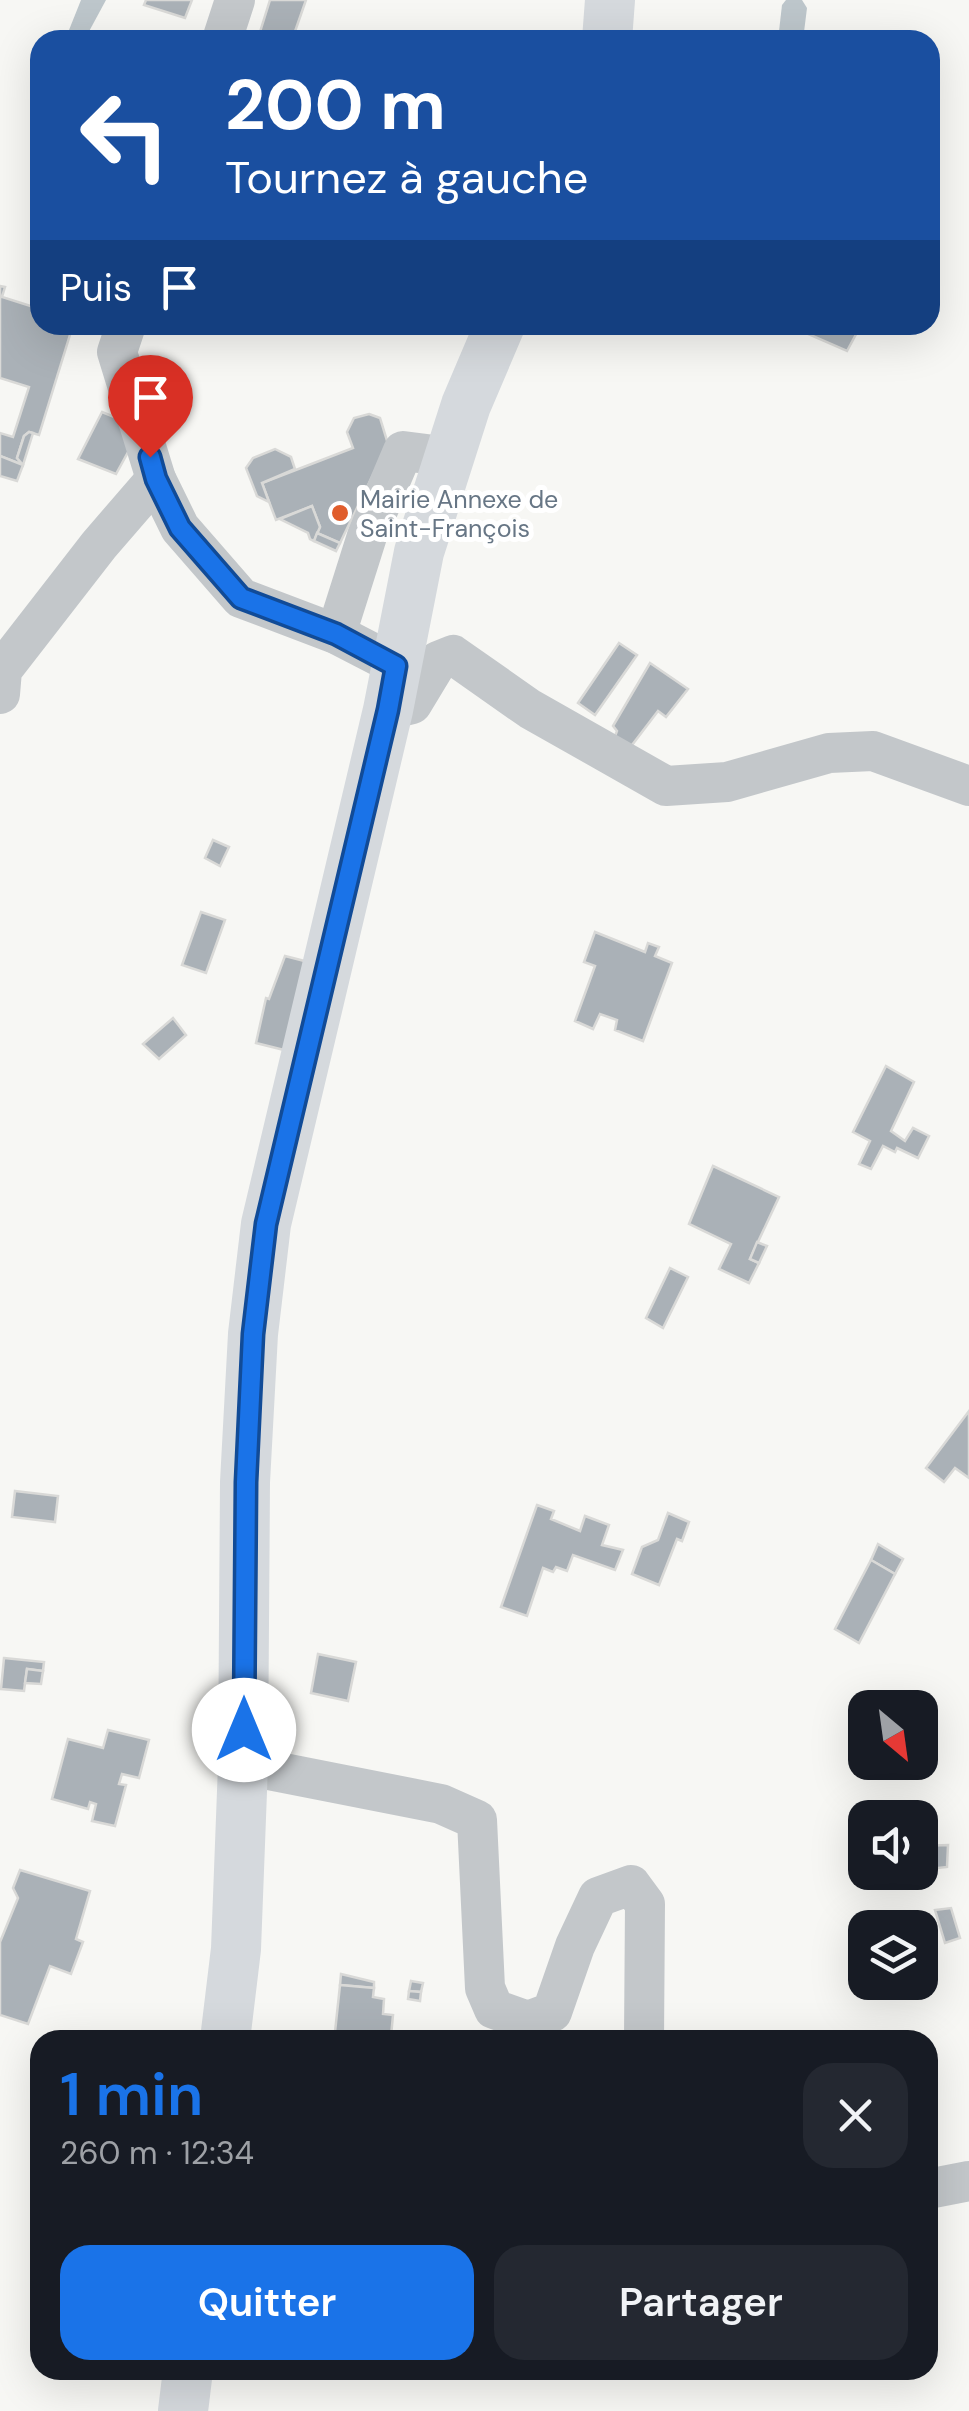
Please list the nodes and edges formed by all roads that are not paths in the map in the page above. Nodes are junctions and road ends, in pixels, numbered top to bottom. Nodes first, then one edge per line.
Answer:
1 (235, 0) edge
2 (610, 0) edge
3 (225, 30) edge
4 (607, 30) edge
5 (123, 335) edge
6 (496, 335) edge
7 (450, 457) junction
8 (156, 479) junction
9 (336, 634) junction
10 (392, 688) junction
11 (0, 694) edge
12 (969, 786) edge
13 (244, 1765) junction
14 (227, 2030) edge
15 (644, 2030) edge
16 (969, 2181) edge
17 (938, 2187) edge
18 (187, 2380) edge
19 (183, 2411) edge

1 - 3 street
2 - 4 main road
5 - 8 street
6 - 7 main road
7 - 9 street
7 - 10 main road
8 - 9 street
8 - 11 street
9 - 10 street
10 - 12 street
10 - 13 main road
13 - 14 main road
13 - 15 street
16 - 17 street
18 - 19 main road

